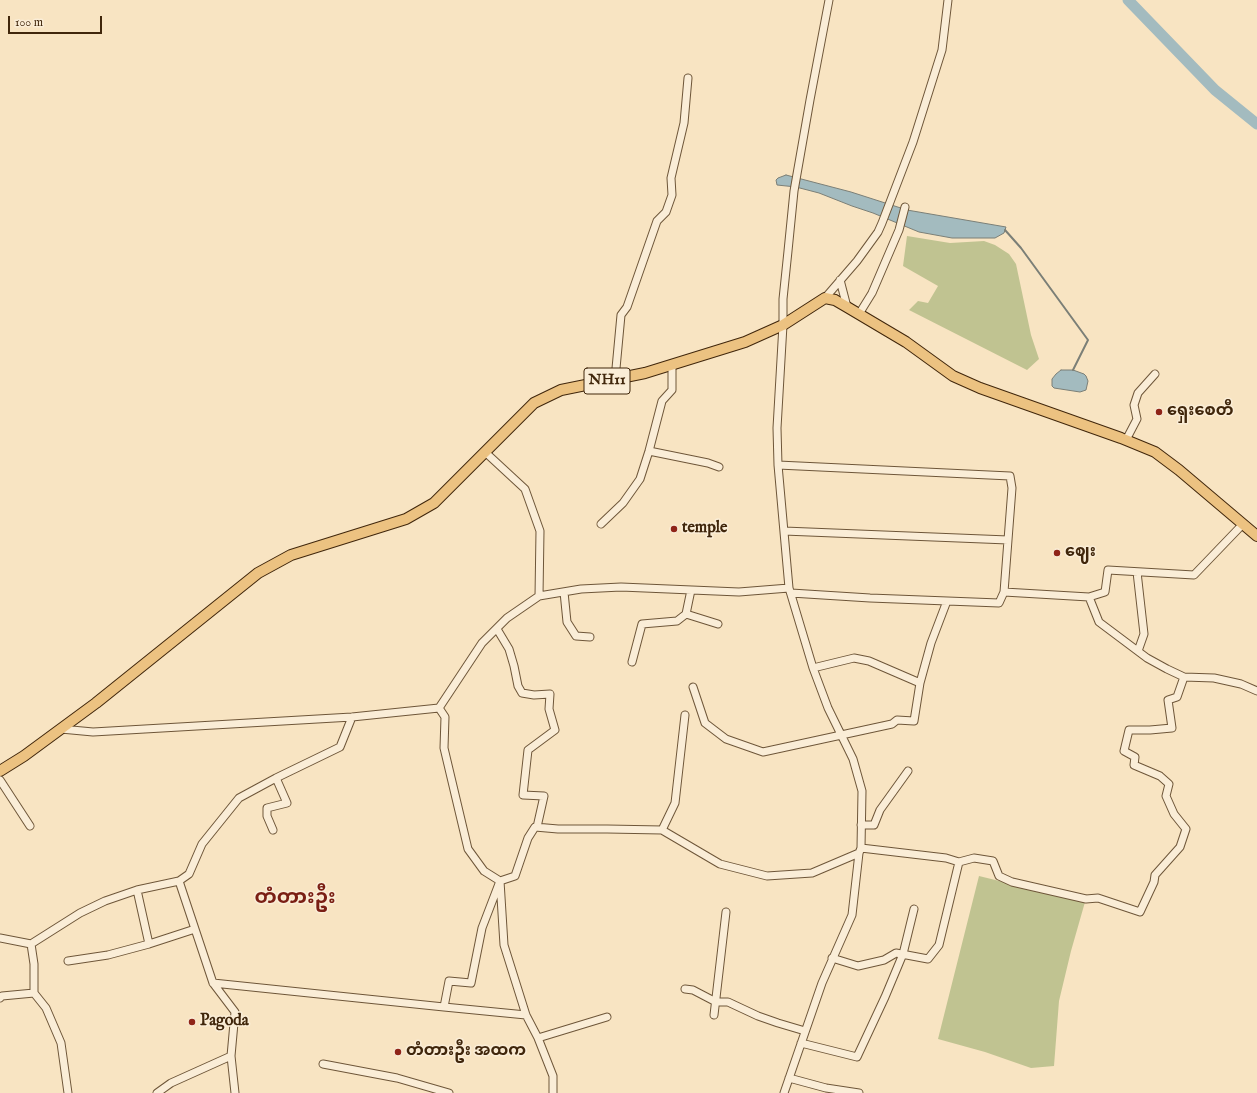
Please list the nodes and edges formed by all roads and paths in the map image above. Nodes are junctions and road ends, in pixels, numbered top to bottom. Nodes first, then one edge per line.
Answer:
1 (829, 0) edge
2 (948, 0) edge
3 (688, 78) dead end
4 (906, 206) dead end
5 (840, 280) junction
6 (825, 298) junction
7 (847, 307) junction
8 (859, 314) junction
9 (783, 325) junction
10 (672, 364) junction
11 (1155, 374) dead end
12 (615, 379) junction
13 (1126, 440) junction
14 (485, 452) junction
15 (649, 452) junction
16 (778, 465) junction
17 (719, 467) dead end
18 (601, 524) dead end
19 (1243, 524) junction
20 (784, 531) junction
21 (1257, 536) edge
22 (1008, 540) junction
23 (1137, 572) junction
24 (691, 590) junction
25 (790, 590) junction
26 (564, 592) junction
27 (1004, 592) junction
28 (539, 596) junction
29 (1089, 598) junction
30 (948, 601) junction
31 (686, 614) junction
32 (718, 624) dead end
33 (497, 629) junction
34 (590, 637) dead end
35 (1138, 651) junction
36 (632, 662) dead end
37 (813, 668) junction
38 (1184, 678) junction
39 (920, 683) junction
40 (693, 687) dead end
41 (1257, 691) edge
42 (439, 708) junction
43 (684, 715) dead end
44 (352, 717) junction
45 (61, 729) junction
46 (841, 735) junction
47 (0, 771) edge
48 (908, 771) dead end
49 (276, 778) junction
50 (0, 780) edge
51 (861, 824) junction
52 (30, 826) dead end
53 (537, 827) junction
54 (273, 830) dead end
55 (662, 830) junction
56 (860, 851) junction
57 (959, 862) junction
58 (179, 881) junction
59 (500, 881) junction
60 (137, 890) junction
61 (914, 909) dead end
62 (726, 912) dead end
63 (195, 929) junction
64 (0, 938) edge
65 (31, 944) junction
66 (149, 944) junction
67 (903, 954) junction
68 (832, 958) junction
69 (68, 961) dead end
70 (212, 983) junction
71 (684, 989) dead end
72 (34, 993) junction
73 (0, 998) edge
74 (716, 1002) junction
75 (444, 1007) junction
76 (526, 1015) junction
77 (714, 1015) dead end
78 (607, 1017) dead end
79 (805, 1031) junction
80 (538, 1038) junction
81 (801, 1043) junction
82 (230, 1056) junction
83 (323, 1064) dead end
84 (789, 1078) junction
85 (68, 1093) edge
86 (157, 1093) edge
87 (235, 1093) edge
88 (449, 1093) edge
89 (553, 1093) edge
90 (784, 1093) edge
91 (859, 1093) edge

1 - 9 street
2 - 5 street
3 - 12 street
4 - 8 street
5 - 6 street
5 - 7 street
6 - 7 highway
6 - 9 highway, NH11
7 - 8 highway
8 - 13 highway
9 - 10 highway, NH11
9 - 16 street
10 - 12 highway, NH11
10 - 15 street
11 - 13 street
12 - 14 highway, NH11
13 - 19 highway
14 - 28 street
14 - 45 highway, NH11
15 - 17 street
15 - 18 street
16 - 20 street
16 - 22 street
19 - 21 highway
19 - 23 street
20 - 22 street
20 - 25 street
22 - 27 street
23 - 29 street
23 - 35 street
24 - 25 street
24 - 26 street
24 - 31 street
25 - 30 street
25 - 37 street
26 - 28 street
26 - 34 street
27 - 29 street
27 - 30 street
28 - 33 street
29 - 35 street
30 - 39 street
31 - 32 street
31 - 36 street
33 - 42 street
33 - 53 street
35 - 38 street
37 - 39 street
37 - 46 street
38 - 41 street
38 - 57 street
39 - 46 street
40 - 46 street
42 - 44 street
42 - 59 street
43 - 55 street
44 - 45 street
44 - 49 street
45 - 47 highway, NH11
46 - 51 street
48 - 51 street
49 - 54 street
49 - 58 street
50 - 52 street
51 - 56 street
53 - 55 street
53 - 59 street
55 - 56 street
56 - 57 street
56 - 68 street
57 - 67 street
58 - 60 street
58 - 63 street
59 - 75 street
59 - 76 street
60 - 65 street
60 - 66 street
61 - 67 street
62 - 74 street
63 - 66 street
63 - 70 street
64 - 65 street
65 - 72 street
66 - 69 street
67 - 68 street
67 - 81 street
68 - 79 street
70 - 75 street
70 - 82 street
71 - 74 street
72 - 73 street
72 - 85 street
74 - 77 street
74 - 79 street
75 - 76 street
76 - 80 street
78 - 80 street
79 - 81 street
80 - 89 street
81 - 84 street
82 - 86 street
82 - 87 street
83 - 88 street
84 - 90 street
84 - 91 street

